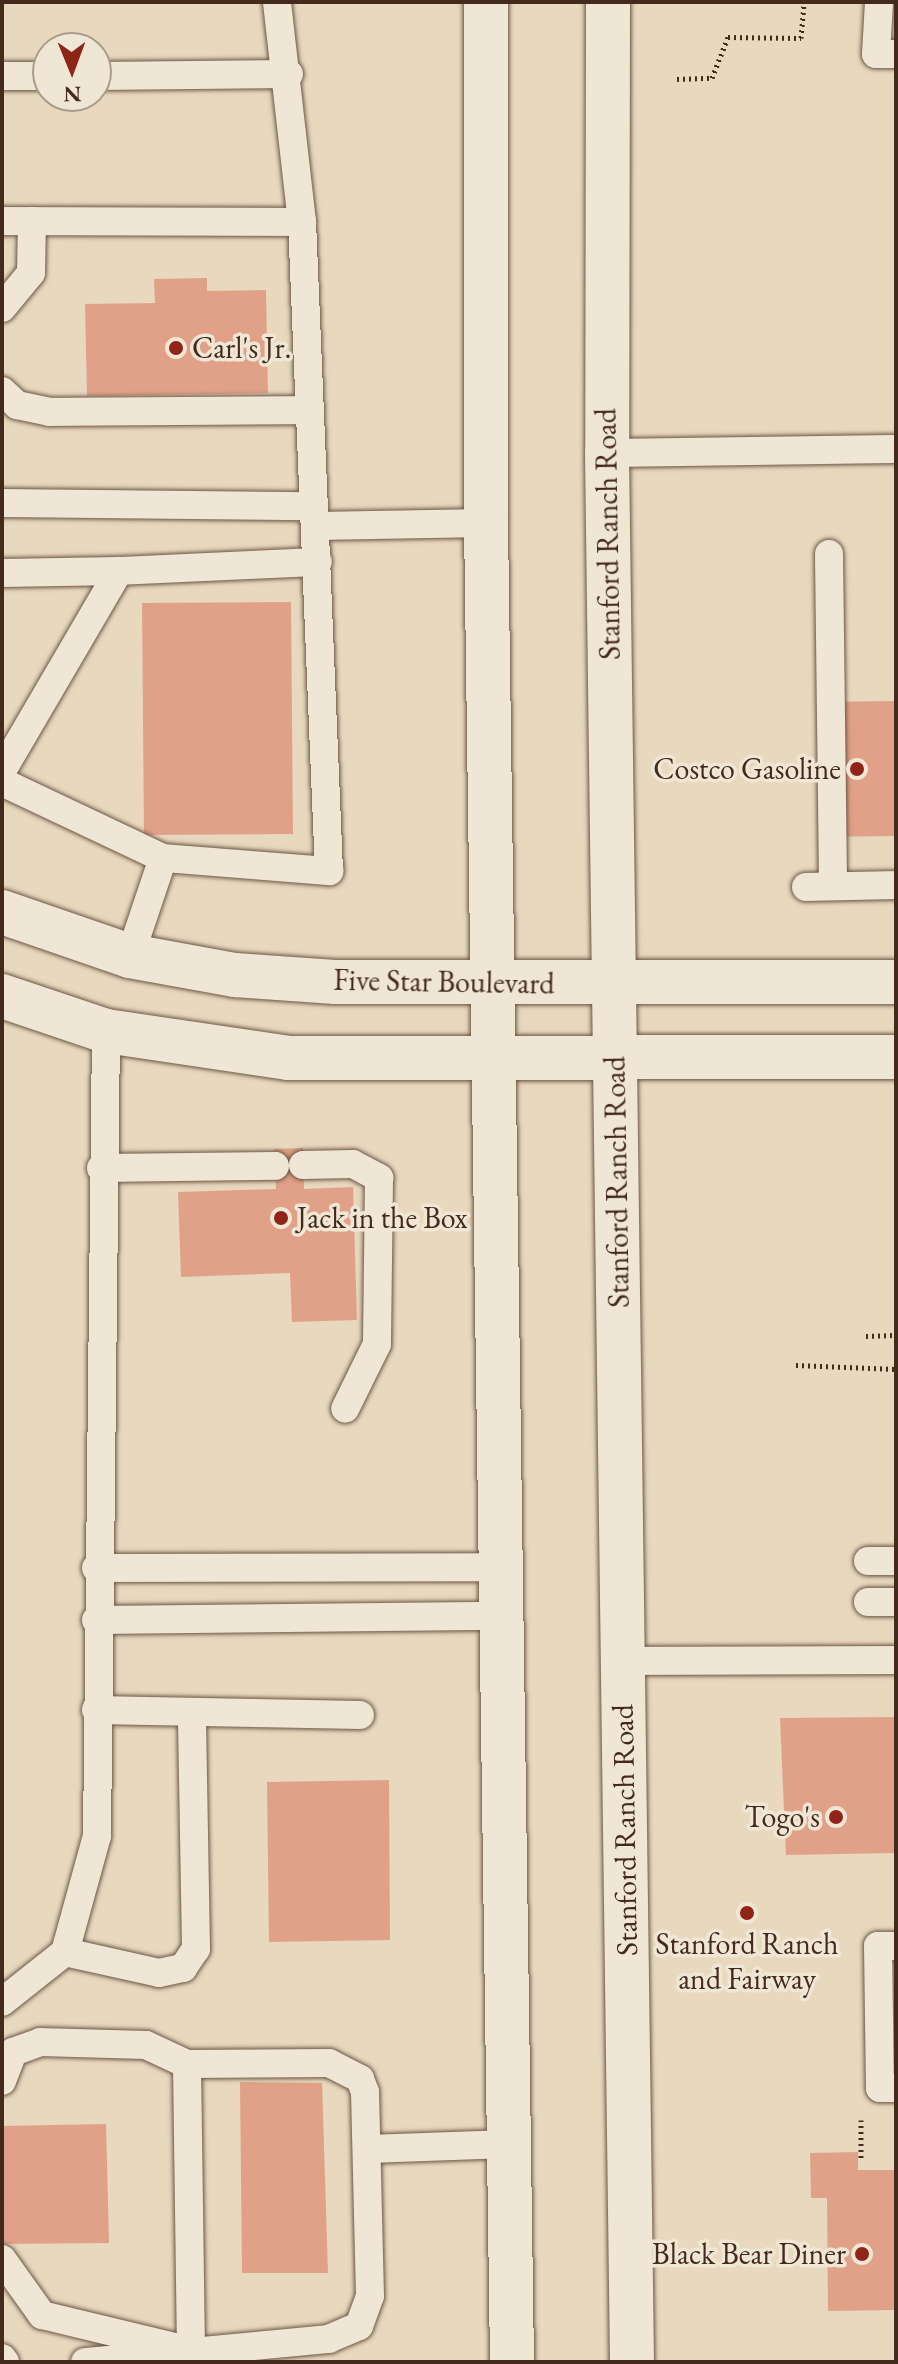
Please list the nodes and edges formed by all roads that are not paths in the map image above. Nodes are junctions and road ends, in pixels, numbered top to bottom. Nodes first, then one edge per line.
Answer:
1 (277, 2) edge
2 (486, 2) edge
3 (608, 2) edge
4 (879, 2) edge
5 (896, 54) edge
6 (289, 74) junction
7 (2, 76) edge
8 (32, 76) edge
9 (112, 76) edge
10 (2, 221) edge
11 (32, 221) junction
12 (302, 222) junction
13 (2, 308) edge
14 (2, 391) edge
15 (306, 410) junction
16 (896, 449) edge
17 (607, 453) junction
18 (2, 503) edge
19 (313, 516) junction
20 (486, 523) junction
21 (829, 554) dead end
22 (318, 562) junction
23 (119, 571) junction
24 (2, 573) edge
25 (2, 771) edge
26 (2, 782) edge
27 (163, 858) junction
28 (896, 885) edge
29 (8, 917) edge
30 (130, 956) junction
31 (896, 982) edge
32 (492, 983) junction
33 (614, 983) junction
34 (2, 996) edge
35 (106, 1031) junction
36 (896, 1057) edge
37 (616, 1059) junction
38 (493, 1060) junction
39 (303, 1165) dead end
40 (275, 1166) dead end
41 (101, 1168) junction
42 (345, 1409) dead end
43 (501, 1567) junction
44 (96, 1568) junction
45 (501, 1616) junction
46 (96, 1620) junction
47 (896, 1660) edge
48 (623, 1661) junction
49 (96, 1710) junction
50 (192, 1712) junction
51 (360, 1715) dead end
52 (896, 1946) edge
53 (65, 1952) junction
54 (2, 2002) edge
55 (187, 2064) junction
56 (2, 2081) edge
57 (896, 2088) edge
58 (509, 2144) junction
59 (368, 2149) junction
60 (2, 2259) edge
61 (191, 2351) junction
62 (85, 2362) edge
63 (512, 2362) edge
64 (632, 2362) edge

1 - 6 lane
2 - 20 main road
3 - 17 main road, Stanford Ranch Road
4 - 5 lane
6 - 9 lane
6 - 12 lane
7 - 8 lane
10 - 11 lane
11 - 12 lane
11 - 13 lane
12 - 15 lane
14 - 15 lane
15 - 19 lane
16 - 17 lane
17 - 33 main road, Stanford Ranch Road
18 - 19 lane
19 - 20 lane
19 - 22 lane
20 - 32 main road
21 - 28 lane
22 - 23 lane
22 - 27 lane
23 - 24 lane
23 - 25 lane
26 - 27 lane
27 - 30 lane
29 - 30 main road, Five Star Boulevard
30 - 32 main road, Five Star Boulevard
31 - 33 main road, Five Star Boulevard
32 - 33 main road, Five Star Boulevard
32 - 38 main road
33 - 37 main road, Stanford Ranch Road
34 - 35 main road
35 - 38 main road
35 - 41 lane
36 - 37 main road
37 - 38 main road
37 - 48 main road, Stanford Ranch Road
38 - 43 main road
39 - 42 lane
40 - 41 lane
41 - 44 lane
43 - 44 lane
43 - 45 main road
44 - 46 lane
45 - 46 lane
45 - 58 main road
46 - 49 lane
47 - 48 lane
48 - 64 main road, Stanford Ranch Road
49 - 50 lane
49 - 53 lane
50 - 51 lane
50 - 53 lane
52 - 57 lane
53 - 54 lane
55 - 56 lane
55 - 59 lane
55 - 61 lane
58 - 59 lane
58 - 63 main road
59 - 61 lane
60 - 61 lane
61 - 62 lane

